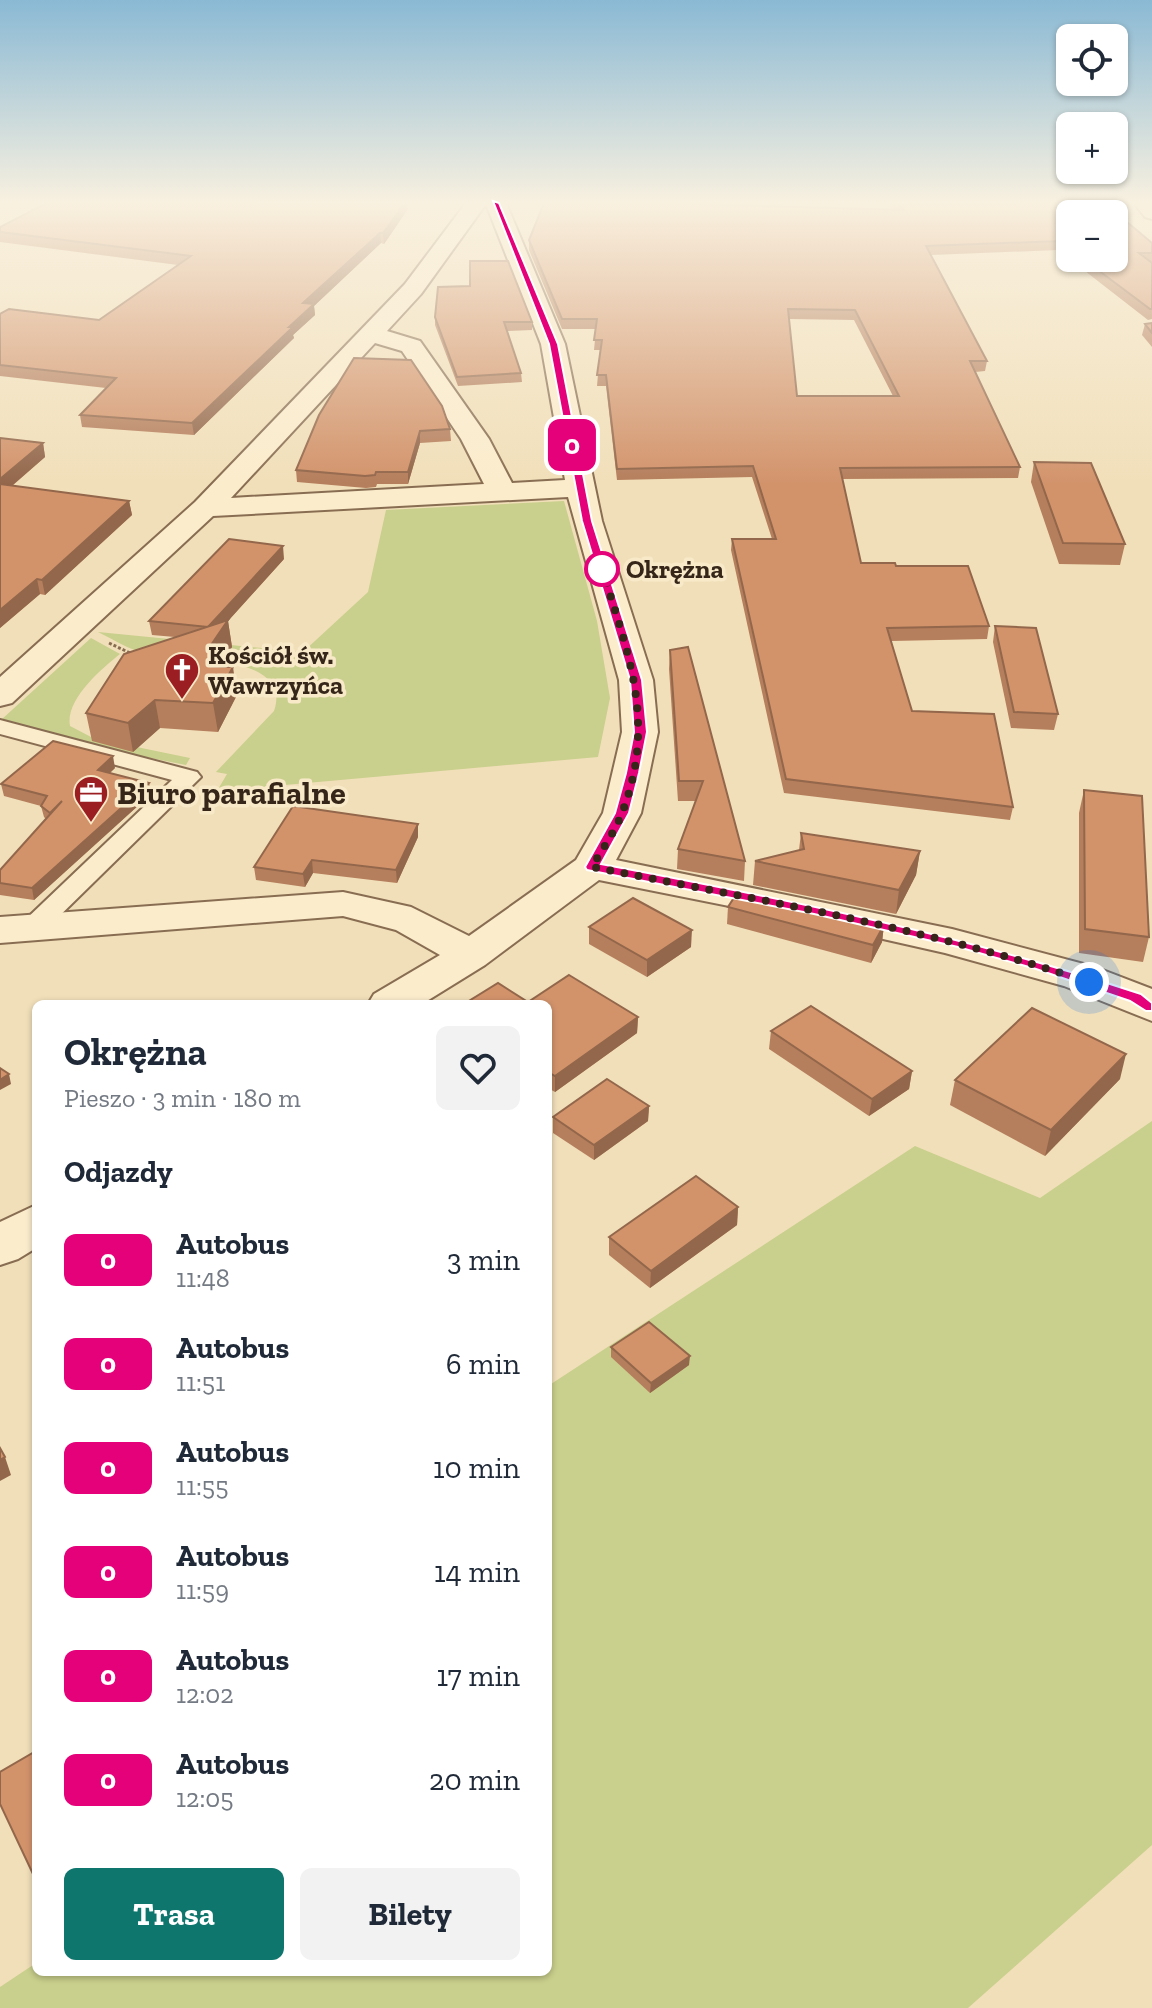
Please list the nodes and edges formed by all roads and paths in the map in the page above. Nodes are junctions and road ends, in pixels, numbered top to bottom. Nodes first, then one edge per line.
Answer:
1 (406, 297) edge
2 (534, 297) edge
3 (370, 335) junction
4 (581, 488) junction
5 (502, 492) junction
6 (205, 508) junction
7 (0, 696) edge
8 (0, 727) edge
9 (592, 867) junction
10 (16, 929) edge
11 (470, 956) junction
12 (397, 1000) edge
13 (1152, 1007) edge
14 (32, 1226) edge
15 (0, 1246) edge

1 - 3 street
2 - 4 street
3 - 5 street
3 - 6 street
4 - 5 street
4 - 9 street
5 - 6 street
6 - 7 street
8 - 10 lane
9 - 11 street
9 - 13 street
10 - 11 street
11 - 12 street
14 - 15 street

